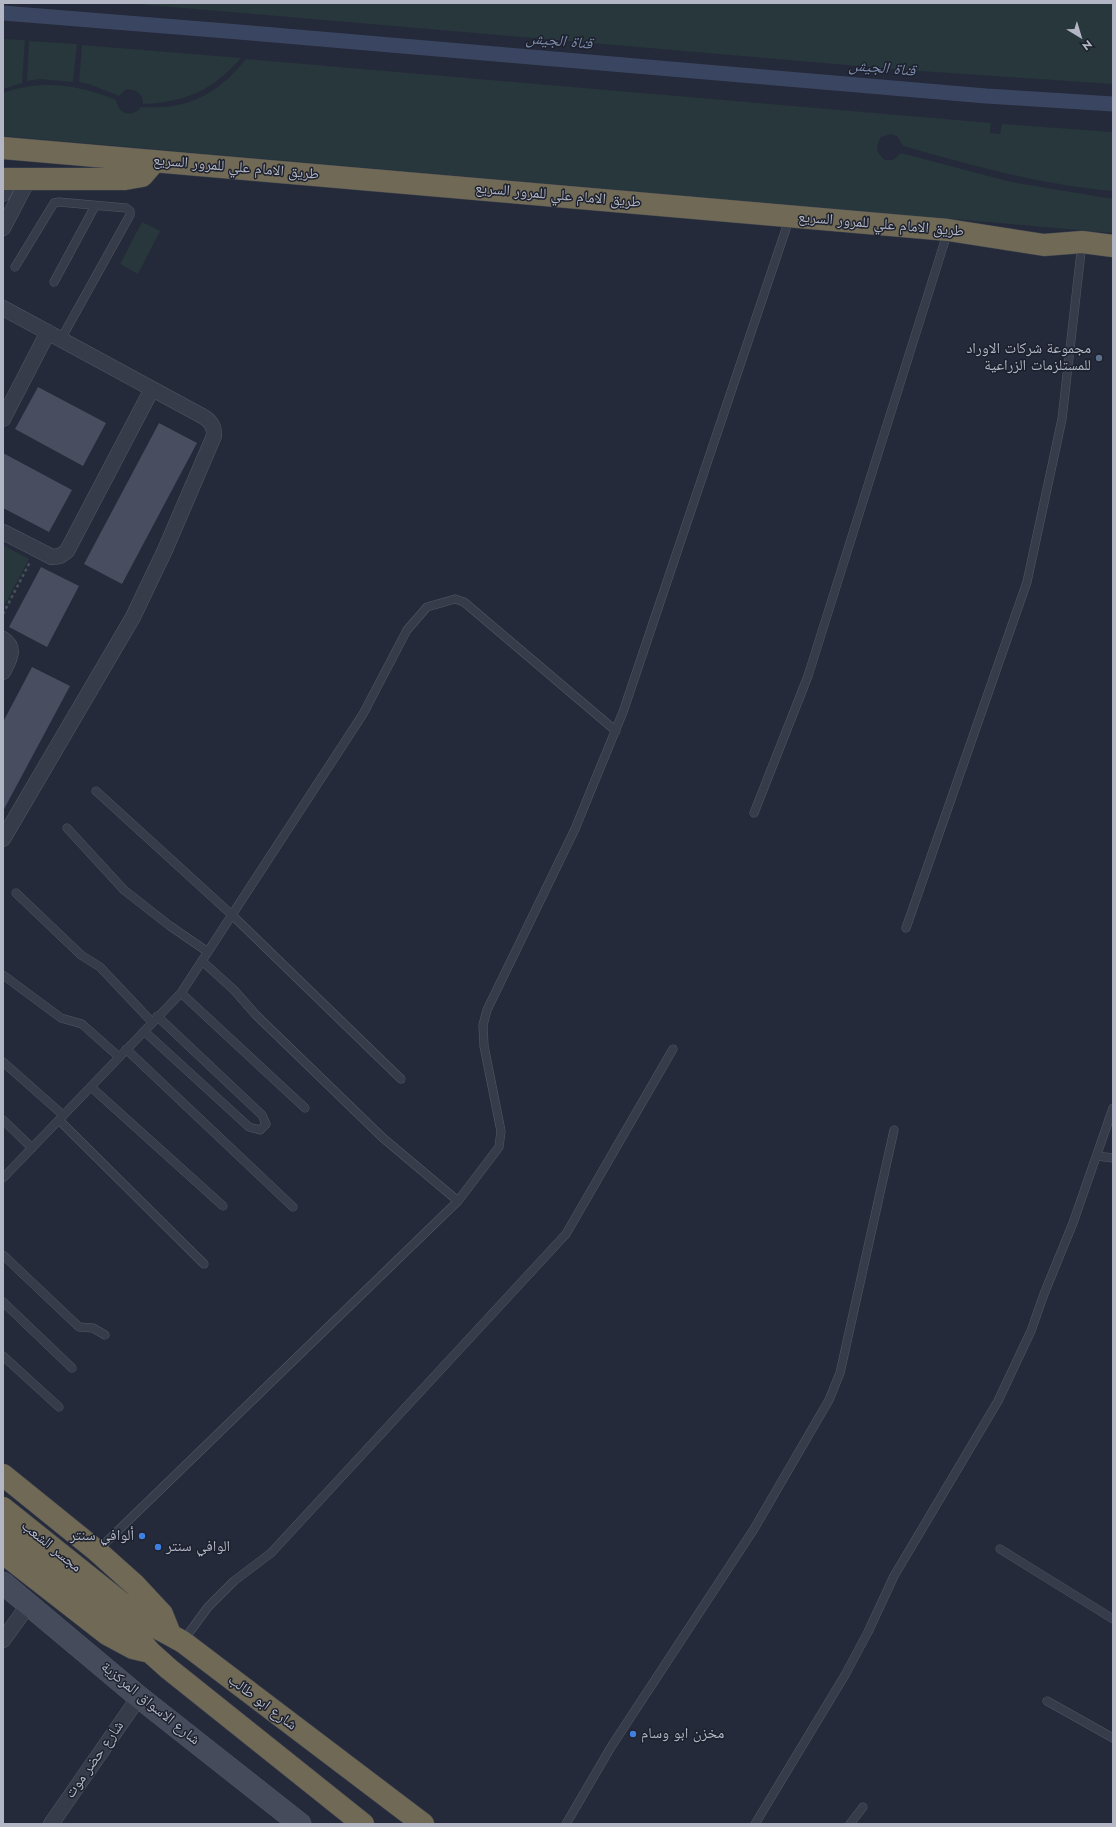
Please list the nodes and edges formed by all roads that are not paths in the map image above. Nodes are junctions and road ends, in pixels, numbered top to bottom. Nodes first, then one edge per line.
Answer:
1 (3, 148) edge
2 (155, 161) junction
3 (11, 183) edge
4 (95, 206) junction
5 (790, 216) junction
6 (3, 228) edge
7 (948, 230) junction
8 (1082, 242) junction
9 (1113, 246) edge
10 (15, 267) dead end
11 (54, 282) dead end
12 (3, 308) edge
13 (55, 336) junction
14 (152, 389) junction
15 (3, 419) edge
16 (3, 532) edge
17 (3, 639) edge
18 (3, 672) edge
19 (616, 731) junction
20 (96, 791) dead end
21 (754, 813) dead end
22 (67, 828) dead end
23 (3, 839) edge
24 (16, 893) dead end
25 (232, 915) junction
26 (906, 928) dead end
27 (208, 952) junction
28 (202, 961) junction
29 (3, 975) edge
30 (181, 993) junction
31 (155, 1019) junction
32 (144, 1031) junction
33 (126, 1049) junction
34 (672, 1049) dead end
35 (119, 1057) junction
36 (3, 1062) edge
37 (401, 1079) dead end
38 (91, 1086) junction
39 (305, 1108) dead end
40 (1113, 1108) edge
41 (61, 1117) junction
42 (3, 1120) edge
43 (894, 1130) dead end
44 (32, 1148) junction
45 (1097, 1156) junction
46 (1113, 1158) edge
47 (3, 1178) edge
48 (458, 1201) junction
49 (223, 1206) dead end
50 (293, 1207) dead end
51 (3, 1255) edge
52 (204, 1264) dead end
53 (3, 1302) edge
54 (105, 1335) dead end
55 (3, 1356) edge
56 (72, 1368) dead end
57 (58, 1407) dead end
58 (3, 1476) edge
59 (3, 1508) edge
60 (3, 1529) edge
61 (1000, 1549) dead end
62 (97, 1551) junction
63 (3, 1553) edge
64 (4, 1585) edge
65 (93, 1591) junction
66 (28, 1604) junction
67 (1113, 1619) edge
68 (176, 1638) junction
69 (3, 1640) edge
70 (150, 1652) junction
71 (139, 1696) junction
72 (1047, 1701) dead end
73 (1113, 1738) edge
74 (863, 1808) dead end
75 (355, 1820) edge
76 (51, 1824) edge
77 (300, 1824) edge
78 (423, 1824) edge
79 (566, 1824) edge
80 (755, 1824) edge
81 (850, 1824) edge

1 - 2 highway, طريق الامام علي للمرور السريع
2 - 3 highway
2 - 5 highway, طريق الامام علي للمرور السريع
3 - 6 street
4 - 10 lane
4 - 11 lane
4 - 13 lane
5 - 7 highway, طريق الامام علي للمرور السريع
5 - 19 lane
7 - 8 highway, طريق الامام علي للمرور السريع
7 - 21 lane
8 - 9 highway, طريق الامام علي للمرور السريع
8 - 26 lane
12 - 13 street
13 - 14 street
13 - 15 street
14 - 16 street
14 - 23 street
17 - 18 street
19 - 25 lane
19 - 48 lane
20 - 25 lane
22 - 27 lane
24 - 31 lane
25 - 27 lane
25 - 37 lane
27 - 28 lane
28 - 30 lane
28 - 48 lane
29 - 35 lane
30 - 31 lane
30 - 39 lane
31 - 32 lane
31 - 32 lane
32 - 33 lane
33 - 35 lane
33 - 50 lane
34 - 68 lane
35 - 38 lane
36 - 41 lane
38 - 41 lane
38 - 49 lane
40 - 45 lane
41 - 44 lane
41 - 52 lane
42 - 44 lane
43 - 79 lane
44 - 47 lane
45 - 46 lane
45 - 80 lane
48 - 62 lane
51 - 54 lane
53 - 56 lane
55 - 57 lane
58 - 62 highway
59 - 65 highway, مجسر الشعب
60 - 65 highway, مجسر الشعب
61 - 67 lane
62 - 68 highway
63 - 70 highway
64 - 66 street, شارع الاسواق المركزية
65 - 68 highway, شارع ابو طالب
65 - 70 highway, شارع ابو طالب
66 - 69 street
66 - 71 street, شارع الاسواق المركزية
68 - 78 highway, شارع ابو طالب
70 - 75 highway, شارع ابو طالب
71 - 76 street, شارع حضر موت
71 - 77 street, شارع الاسواق المركزية
72 - 73 lane
74 - 81 lane

